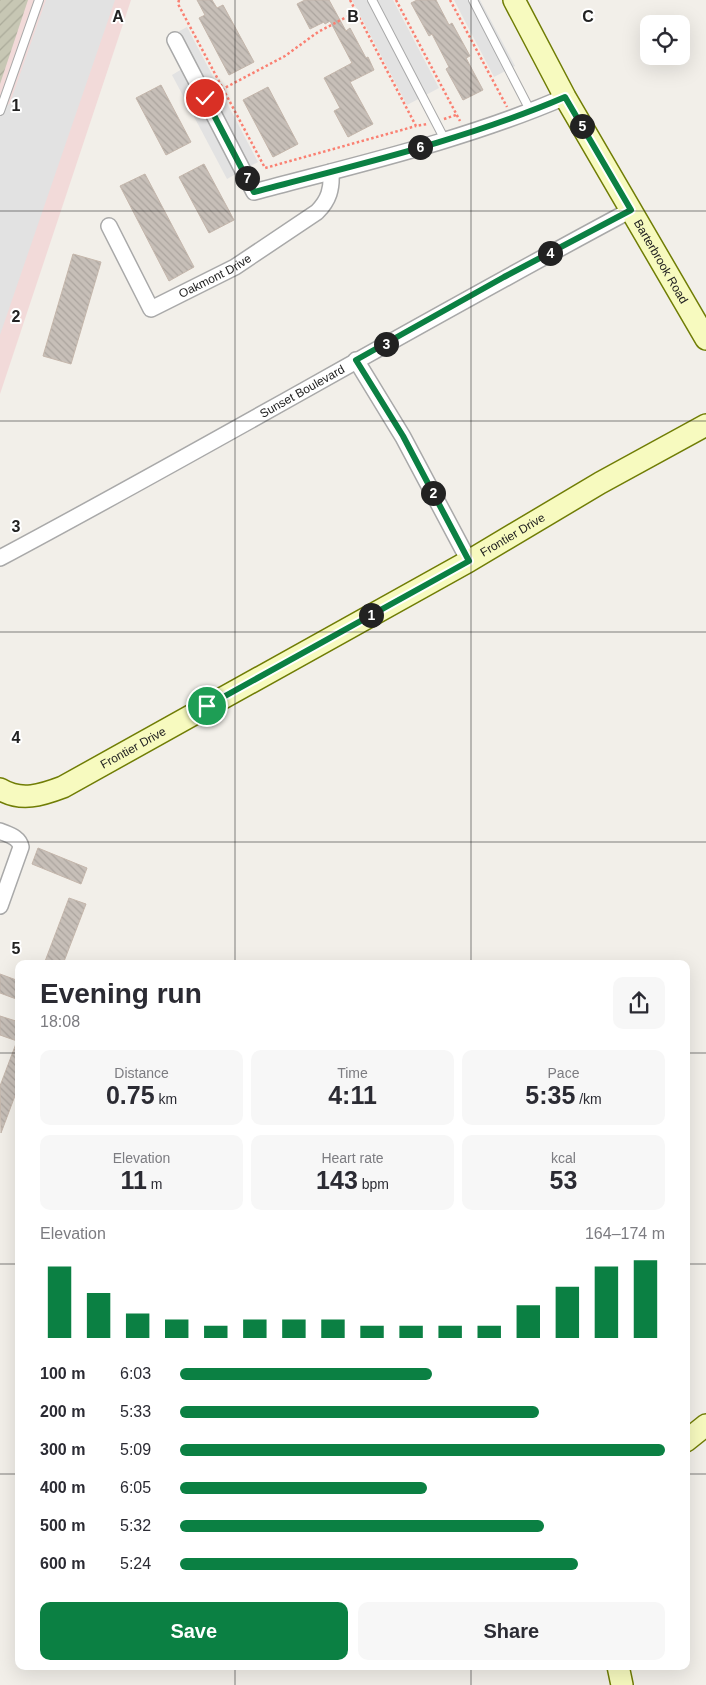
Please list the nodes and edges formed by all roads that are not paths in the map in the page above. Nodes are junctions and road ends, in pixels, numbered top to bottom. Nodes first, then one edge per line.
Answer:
1 (39, 0) edge
2 (372, 0) edge
3 (473, 0) edge
4 (514, 0) edge
5 (175, 40) dead end
6 (565, 97) junction
7 (0, 111) edge
8 (531, 112) junction
9 (445, 140) junction
10 (331, 172) junction
11 (631, 210) junction
12 (109, 226) dead end
13 (706, 339) edge
14 (356, 360) junction
15 (706, 426) edge
16 (0, 558) edge
17 (469, 561) junction
18 (0, 789) edge
19 (0, 832) edge
20 (0, 906) edge
21 (706, 1425) edge
22 (690, 1438) edge
23 (619, 1670) edge
24 (622, 1685) edge

1 - 7 lane
2 - 9 lane
3 - 8 lane
4 - 6 street, Barterbrook Road
5 - 10 street
6 - 8 street
6 - 11 street, Barterbrook Road
8 - 9 street
9 - 10 street
10 - 12 street, Oakmont Drive
11 - 13 street, Barterbrook Road
11 - 14 street, Sunset Boulevard
14 - 16 street, Sunset Boulevard
14 - 17 street
15 - 17 street, Frontier Drive
17 - 18 street, Frontier Drive
19 - 20 street
21 - 22 street
23 - 24 street

